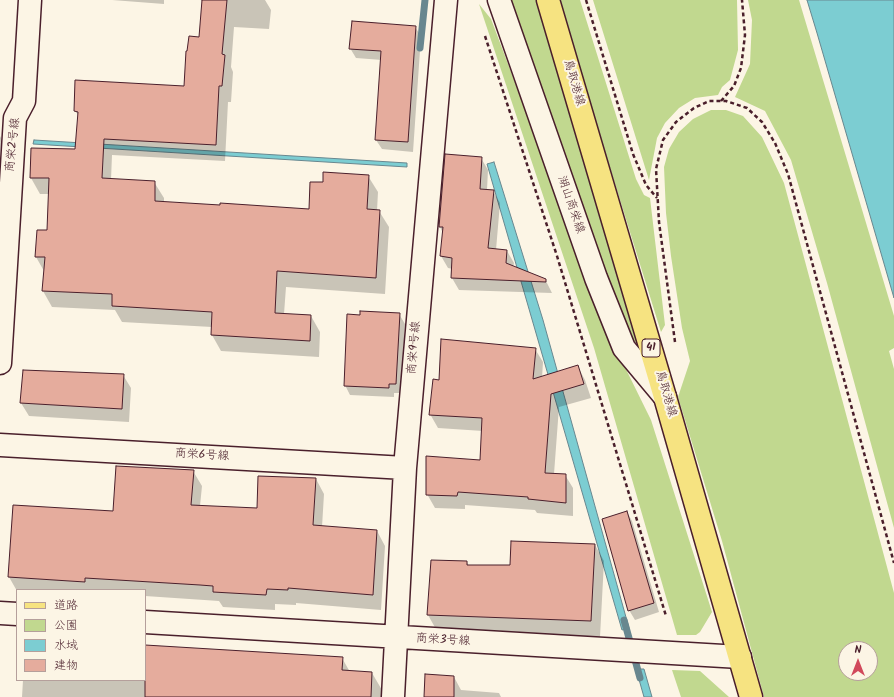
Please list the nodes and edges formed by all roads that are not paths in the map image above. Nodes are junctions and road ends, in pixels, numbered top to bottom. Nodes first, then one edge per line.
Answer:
1 (30, 0) edge
2 (446, 0) edge
3 (499, 0) edge
4 (548, 0) edge
5 (2, 276) edge
6 (0, 363) edge
7 (665, 396) junction
8 (0, 445) edge
9 (405, 468) junction
10 (0, 613) edge
11 (16, 614) edge
12 (146, 622) edge
13 (395, 638) junction
14 (740, 657) junction
15 (393, 697) edge
16 (751, 697) edge

1 - 5 street, 商栄2号線
2 - 9 street, 商栄9号線
3 - 7 street, 湖山商栄線
4 - 7 main road, 鳥取港線 / 41
5 - 6 street, 商栄2号線
7 - 14 main road, 鳥取港線 / 41
8 - 9 street, 商栄6号線
9 - 13 street, 商栄9号線
10 - 11 street
12 - 13 street, 商栄3号線
13 - 14 street, 商栄3号線
13 - 15 street, 商栄9号線
14 - 16 main road, 鳥取港線 / 41

